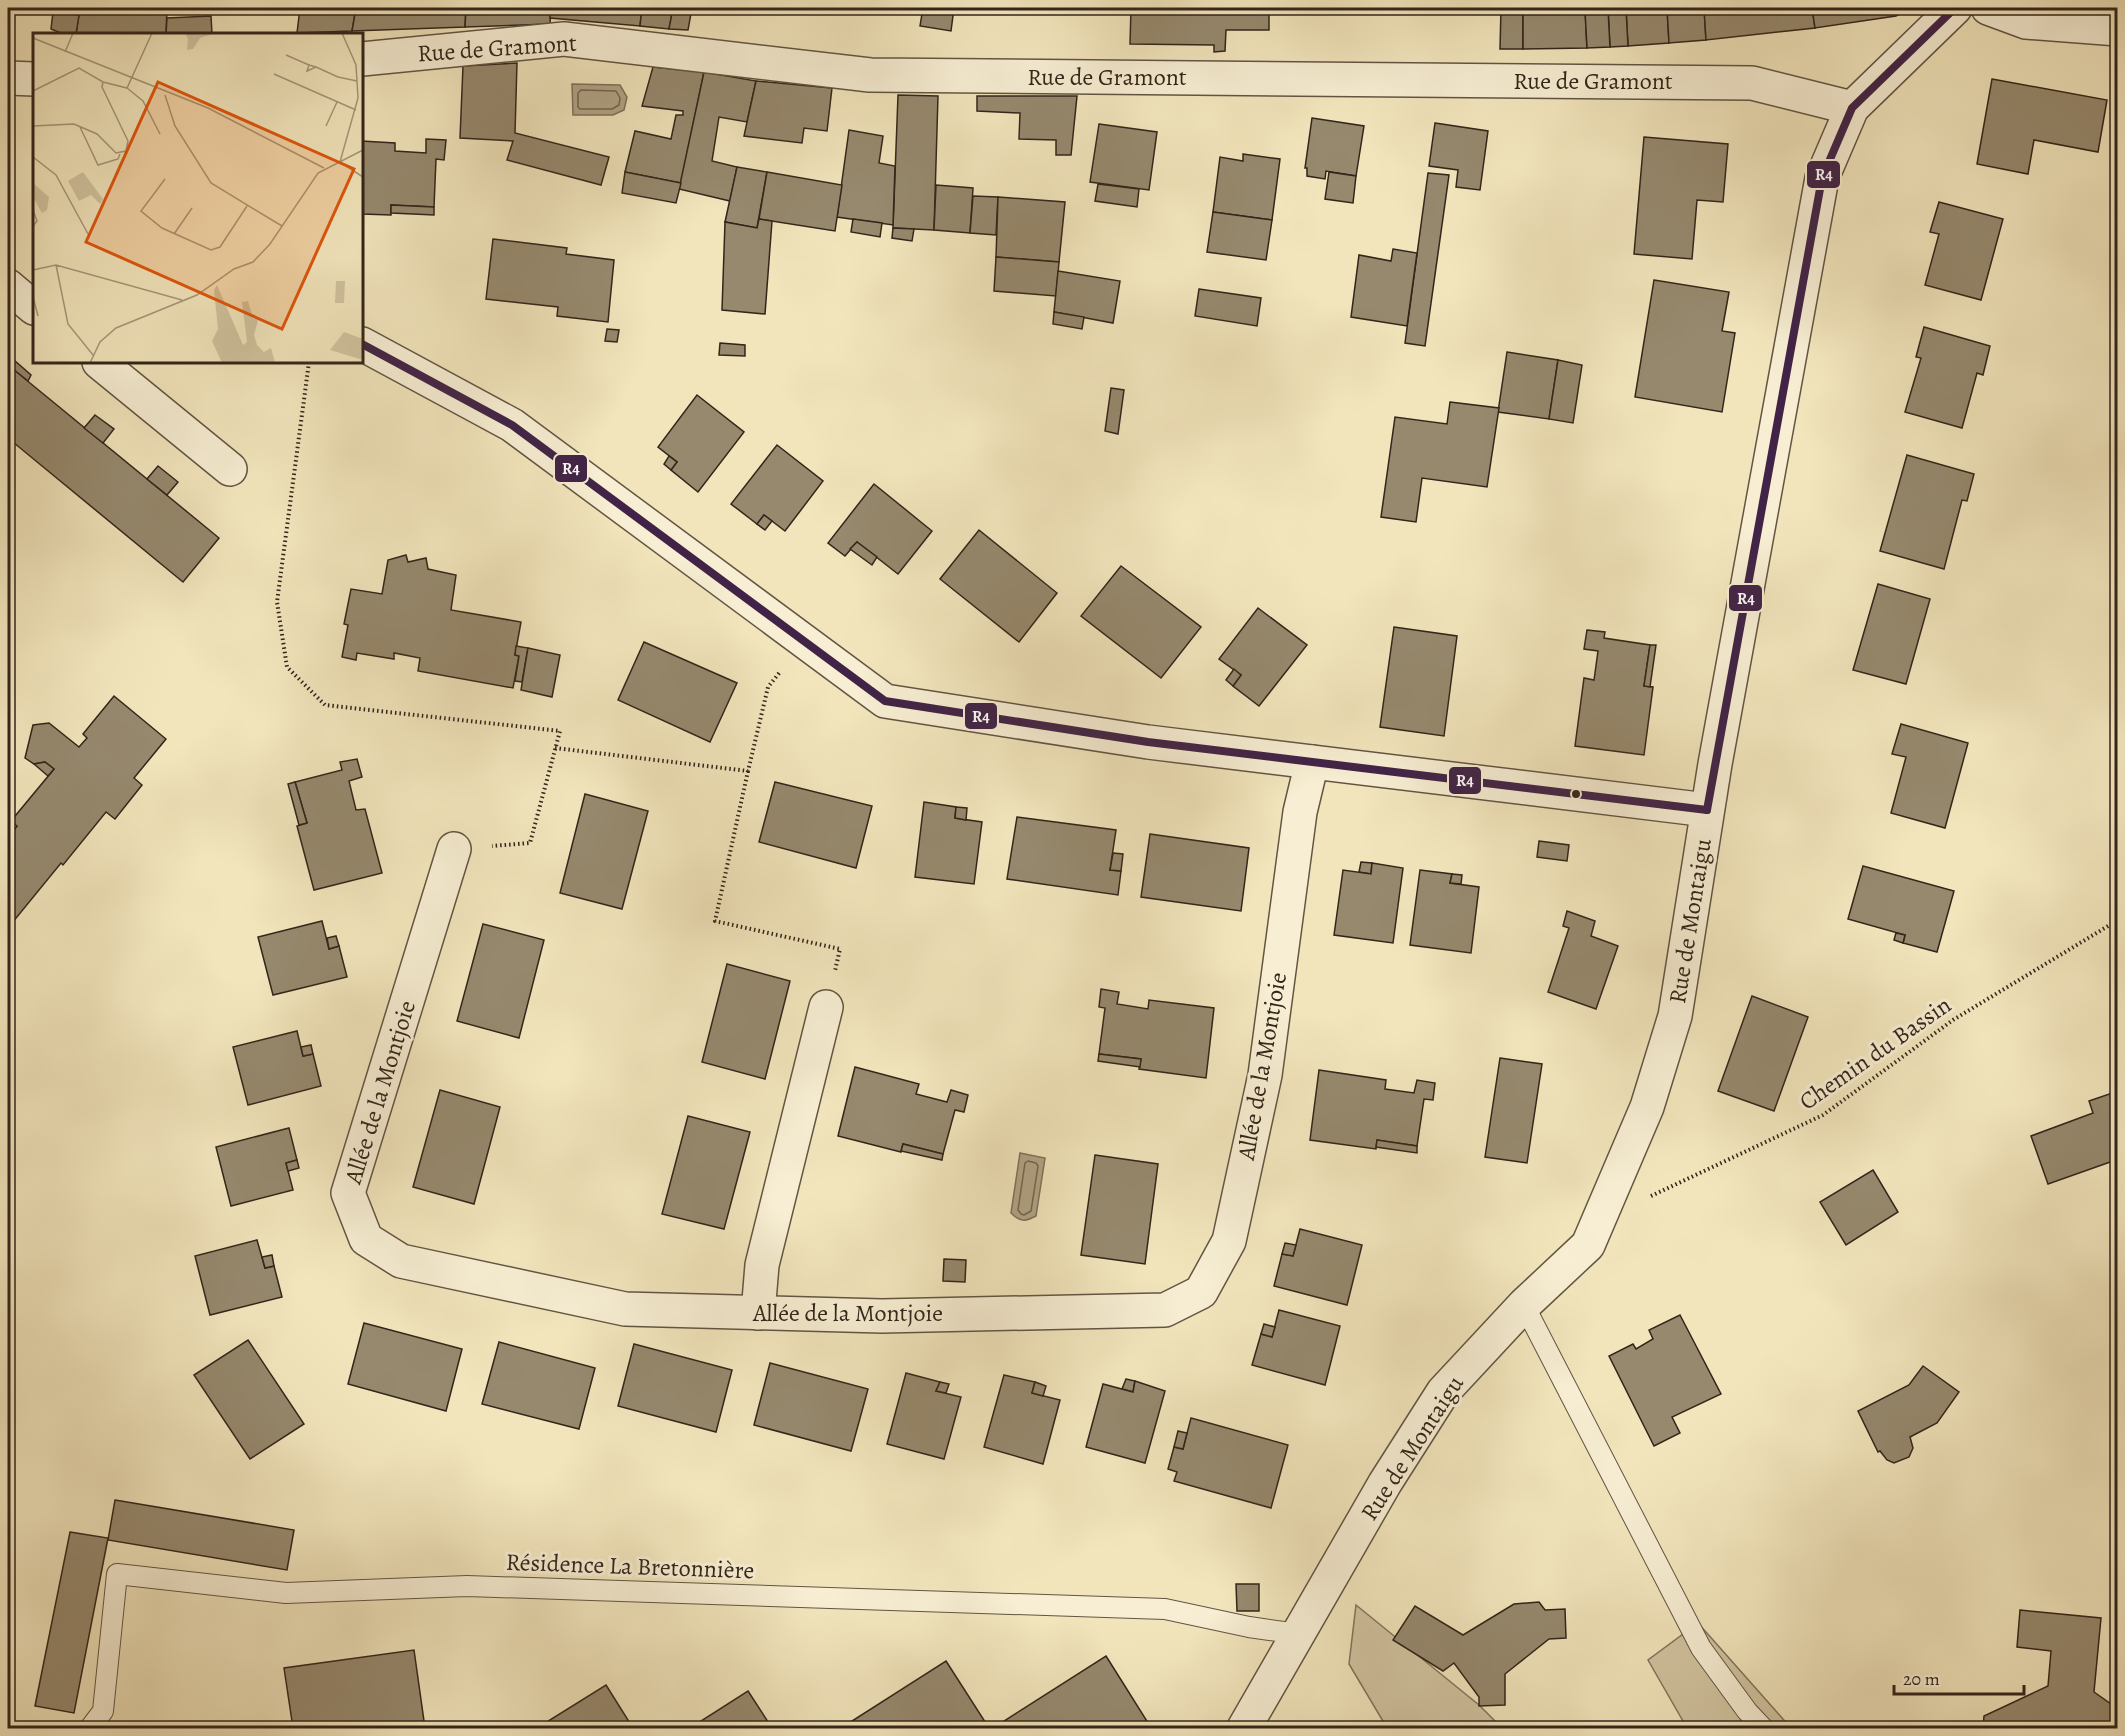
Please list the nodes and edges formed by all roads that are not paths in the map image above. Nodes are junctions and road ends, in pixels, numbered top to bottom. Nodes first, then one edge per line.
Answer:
1 (1955, 8) edge
2 (1988, 8) edge
3 (2118, 29) edge
4 (363, 59) edge
5 (8, 78) edge
6 (33, 79) edge
7 (1852, 108) junction
8 (8, 285) edge
9 (33, 307) edge
10 (363, 345) edge
11 (100, 363) edge
12 (230, 469) dead end
13 (1312, 762) junction
14 (1707, 810) junction
15 (454, 849) road end
16 (826, 1007) road end
17 (1524, 1305) junction
18 (758, 1313) junction
19 (1298, 1634) junction
20 (90, 1728) edge
21 (1244, 1728) edge
22 (1763, 1728) edge

1 - 7 street, Rue de Montaigu
2 - 3 street
4 - 7 street, Rue de Gramont
5 - 6 street
7 - 14 street, Rue de Montaigu
8 - 9 street
10 - 13 street
11 - 12 street
13 - 14 street
13 - 18 street, Allée de la Montjoie
14 - 17 street, Rue de Montaigu
15 - 18 street, Allée de la Montjoie
16 - 18 street
17 - 19 street, Rue de Montaigu
17 - 22 lane
19 - 20 lane, Résidence La Bretonnière
19 - 21 street, Rue de Montaigu

